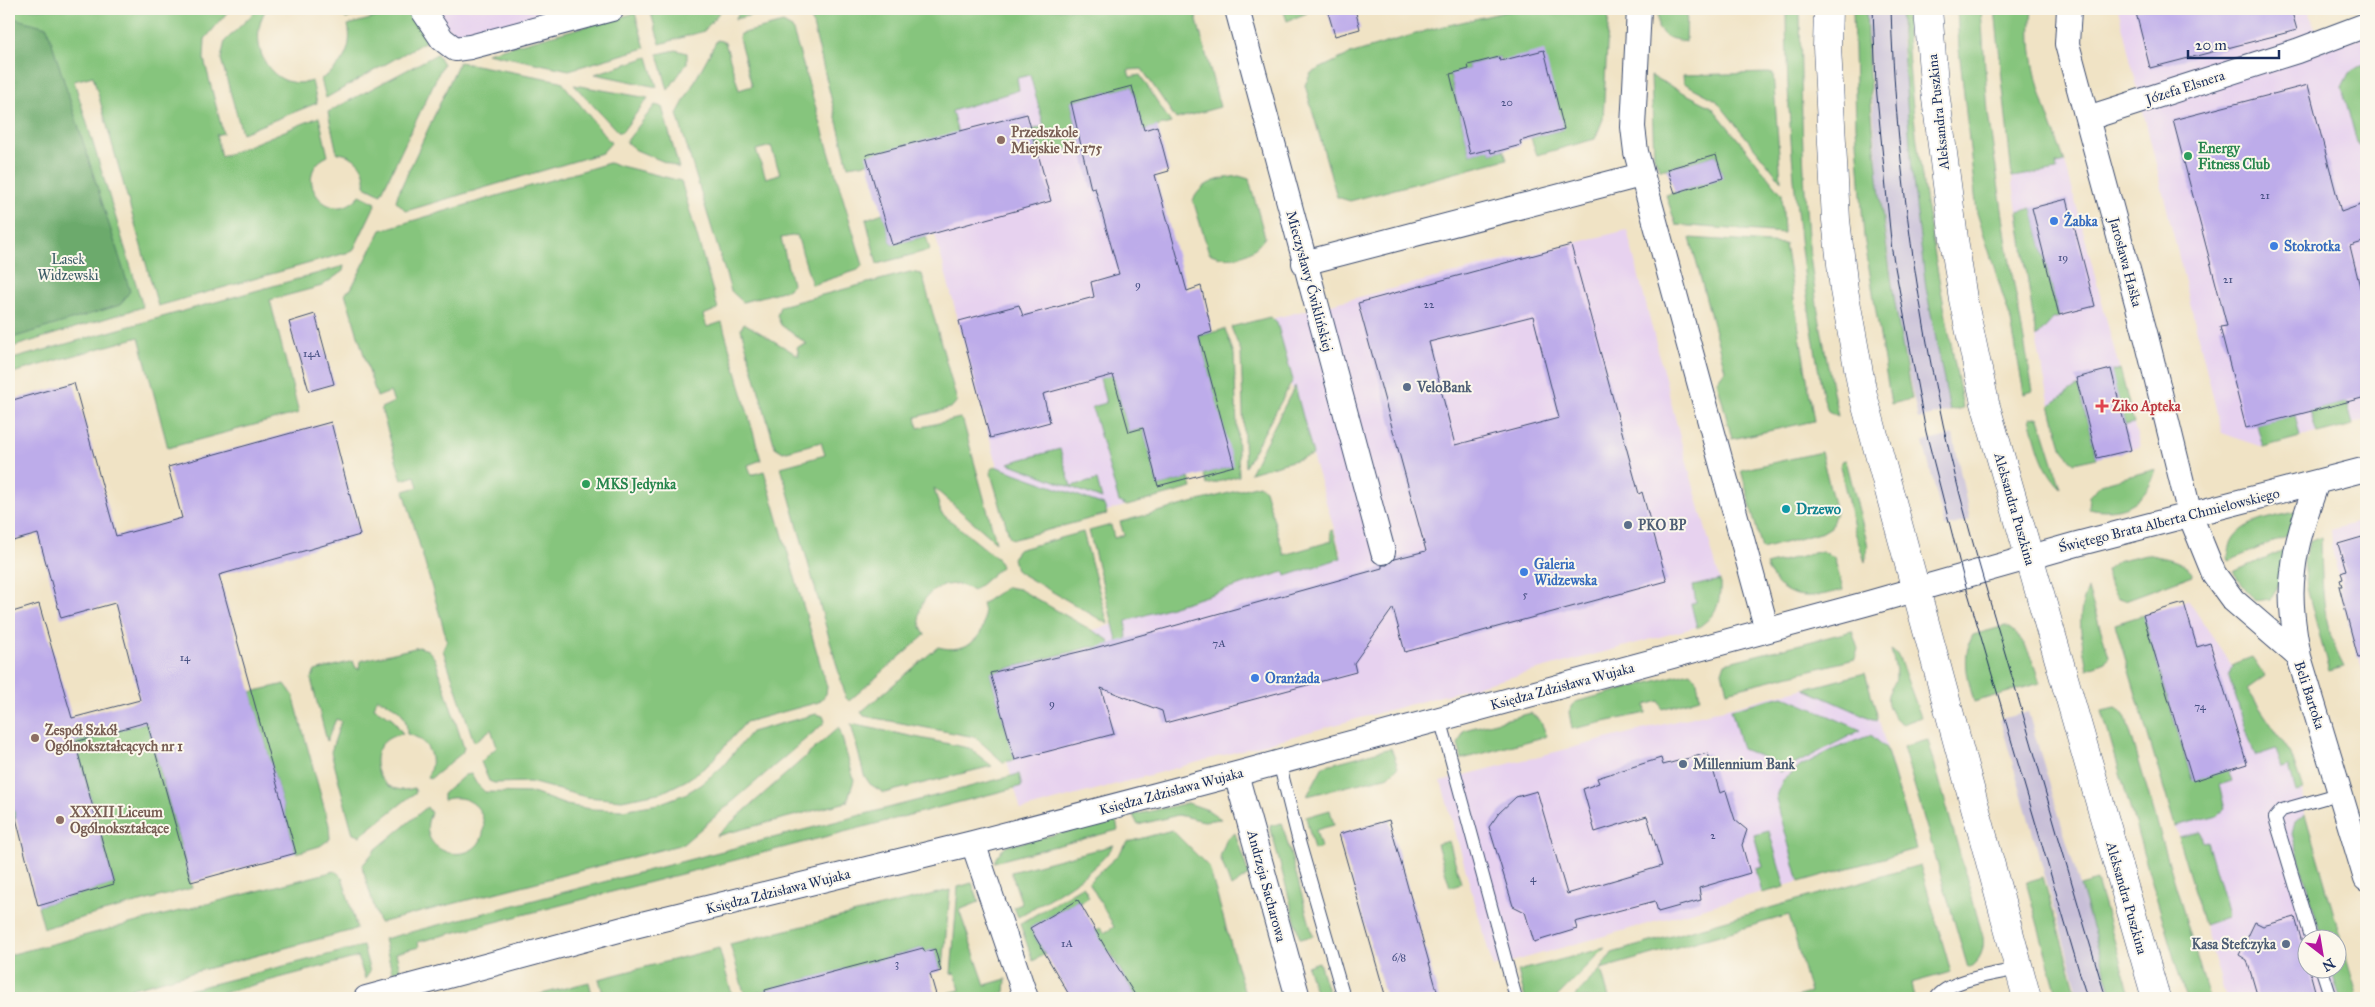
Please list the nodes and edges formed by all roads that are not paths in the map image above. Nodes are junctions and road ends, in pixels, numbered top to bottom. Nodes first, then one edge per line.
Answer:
1 (422, 9) edge
2 (612, 9) edge
3 (1237, 9) edge
4 (1639, 9) edge
5 (1828, 9) edge
6 (1928, 9) edge
7 (2069, 9) edge
8 (585, 12) edge
9 (2366, 25) edge
10 (2088, 118) junction
11 (1641, 175) junction
12 (1304, 263) junction
13 (2366, 469) edge
14 (2317, 482) junction
15 (2190, 515) junction
16 (1383, 552) dead end
17 (2028, 557) junction
18 (1972, 573) joint
19 (1916, 589) junction
20 (1766, 630) junction
21 (2299, 657) junction
22 (1440, 718) junction
23 (1280, 762) junction
24 (1236, 774) junction
25 (2342, 794) junction
26 (972, 843) junction
27 (2366, 880) edge
28 (2309, 930) edge
29 (2019, 969) junction
30 (2325, 980) edge
31 (366, 998) edge
32 (1024, 998) edge
33 (1298, 998) edge
34 (1344, 998) edge
35 (1516, 998) edge
36 (1936, 998) edge
37 (2027, 998) edge
38 (2156, 998) edge
39 (2330, 998) edge

1 - 8 street
2 - 8 street
3 - 12 street, Mieczysławy Ćwiklińskiej
4 - 11 street
5 - 19 main road
6 - 17 main road, Aleksandra Puszkina
7 - 10 street, Jarosława Haška
9 - 10 street, Józefa Elsnera
10 - 15 street, Jarosława Haška
11 - 12 street
11 - 20 street
12 - 16 street, Mieczysławy Ćwiklińskiej
13 - 14 street, Świętego Brata Alberta Chmielowskiego
14 - 15 street, Świętego Brata Alberta Chmielowskiego
14 - 21 street
15 - 17 street, Świętego Brata Alberta Chmielowskiego
15 - 21 street, Beli Bartoka
17 - 18 street, Świętego Brata Alberta Chmielowskiego
17 - 38 main road, Aleksandra Puszkina
18 - 19 street, Księdza Zdzisława Wujaka
19 - 20 street, Księdza Zdzisława Wujaka
19 - 29 main road
20 - 22 street, Księdza Zdzisława Wujaka
21 - 25 street, Beli Bartoka
22 - 23 street, Księdza Zdzisława Wujaka
22 - 35 lane
23 - 24 street, Księdza Zdzisława Wujaka
23 - 34 lane
24 - 26 street, Księdza Zdzisława Wujaka
24 - 33 street, Andrzeja Sacharowa
25 - 27 street, Beli Bartoka
25 - 28 lane
26 - 31 street, Księdza Zdzisława Wujaka
26 - 32 street
29 - 36 lane
29 - 37 main road
30 - 39 lane

